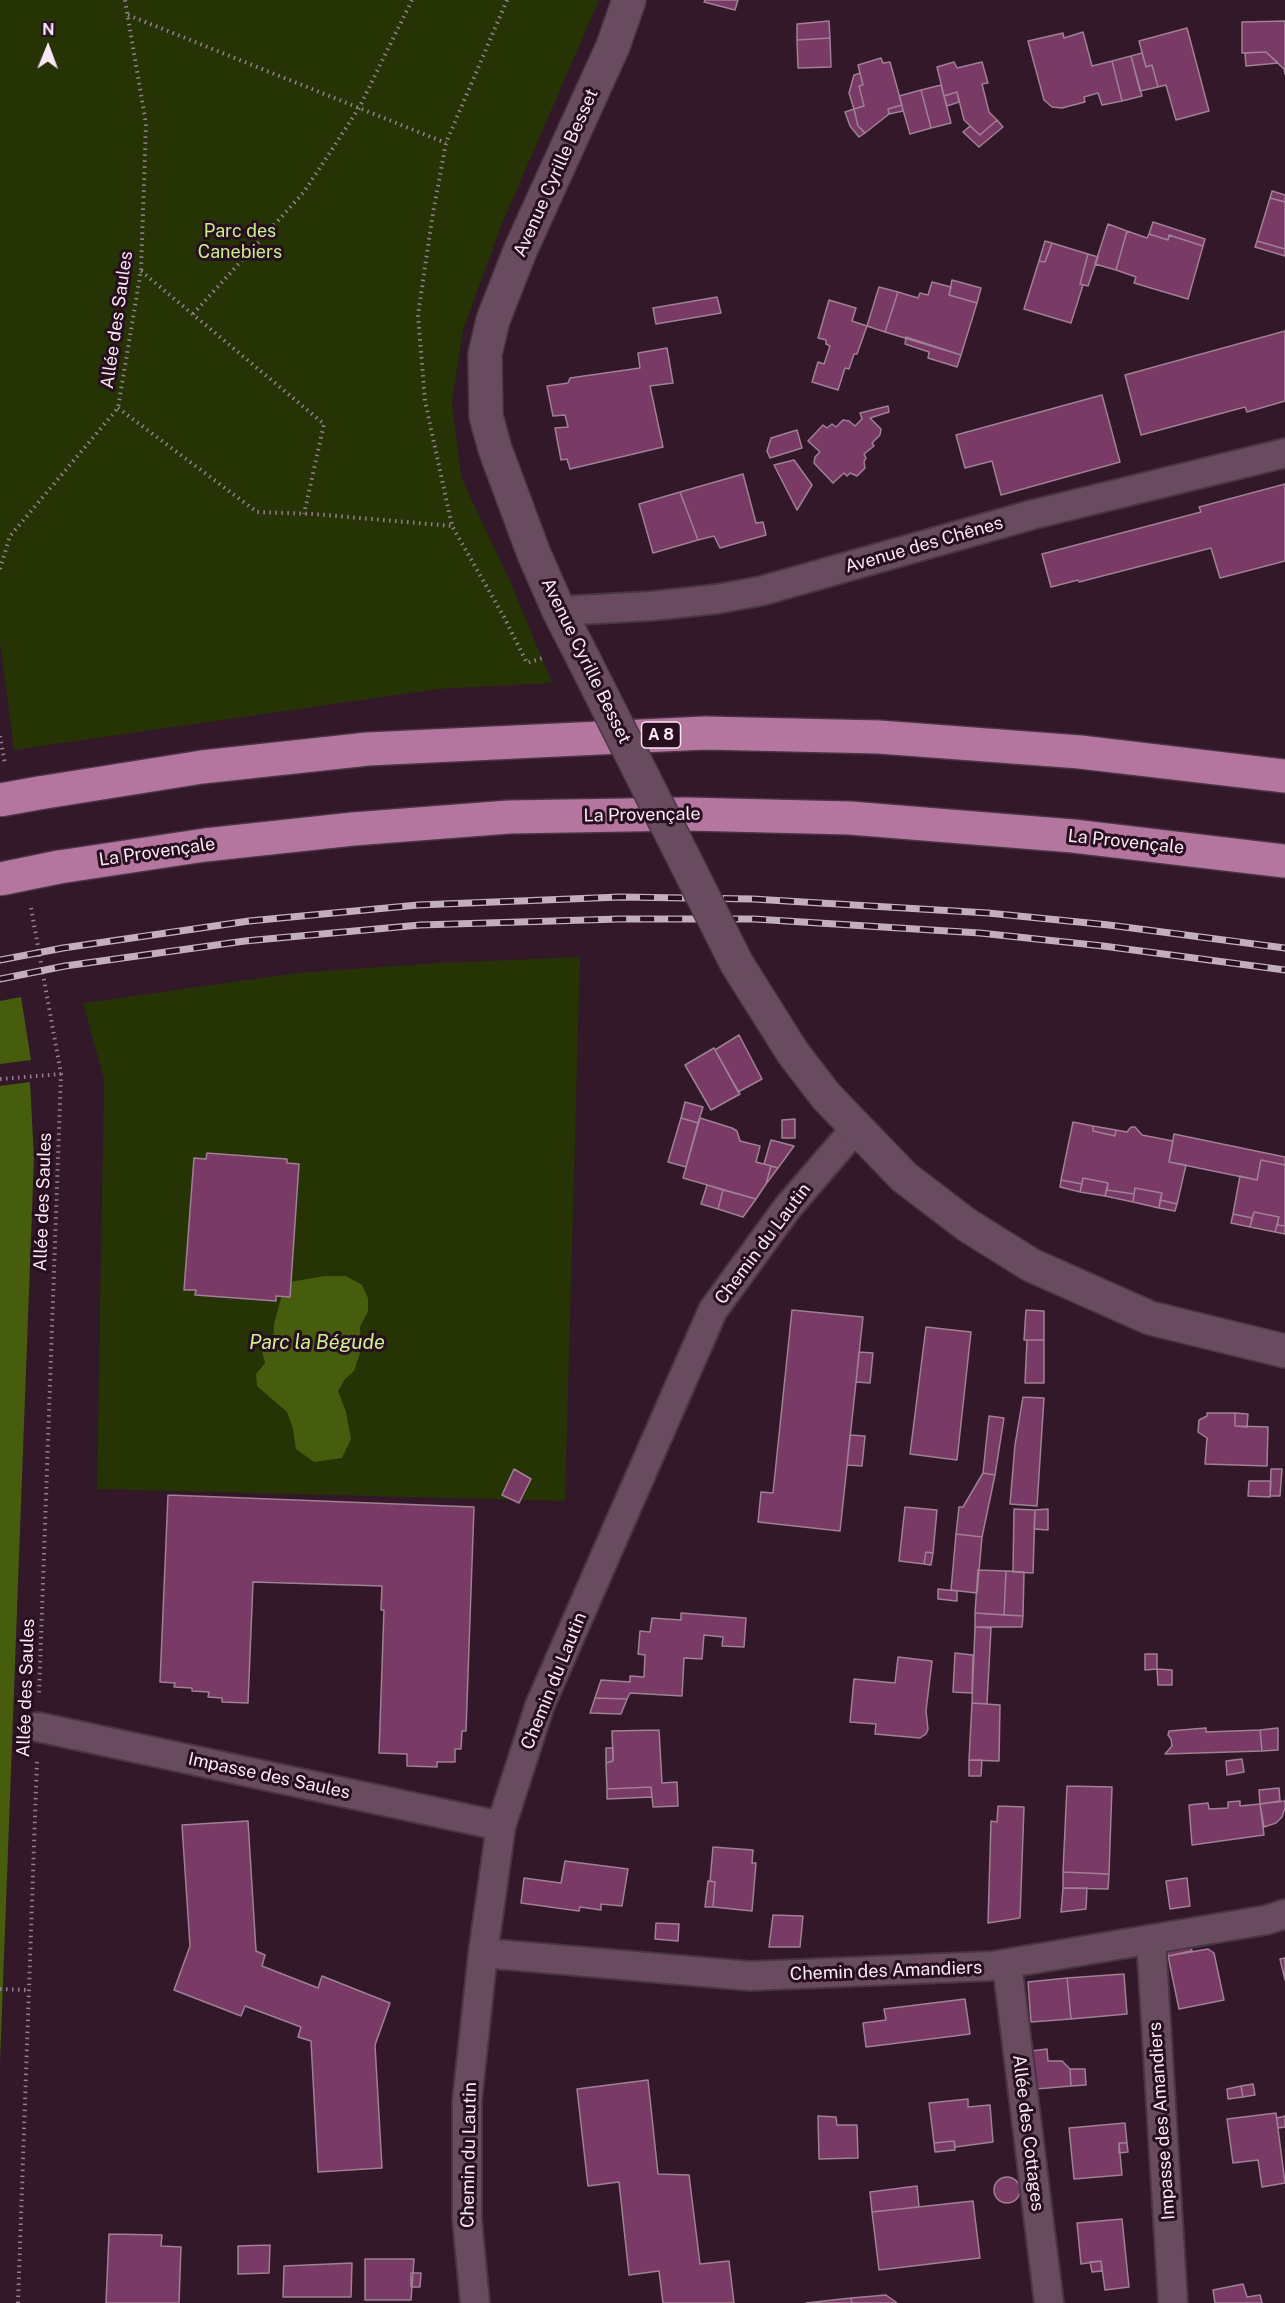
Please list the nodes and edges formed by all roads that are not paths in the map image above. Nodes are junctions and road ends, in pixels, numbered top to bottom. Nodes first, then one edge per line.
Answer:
1 (629, 0) edge
2 (1285, 453) edge
3 (559, 611) junction
4 (1285, 776) edge
5 (0, 800) edge
6 (1285, 861) edge
7 (0, 879) edge
8 (855, 1129) junction
9 (1285, 1351) edge
10 (38, 1727) road end
11 (501, 1826) junction
12 (1285, 1914) edge
13 (1151, 1940) junction
14 (483, 1953) junction
15 (1007, 1964) junction
16 (475, 2303) edge
17 (1049, 2303) edge
18 (1173, 2303) edge

1 - 3 main road, Avenue Cyrille Besset
2 - 3 street, Avenue des Chênes
3 - 8 main road, Avenue Cyrille Besset, bridge
4 - 5 highway, A 8, bridge
6 - 7 highway, La Provençale, bridge
8 - 9 main road, Avenue Cyrille Besset
8 - 11 street, Chemin du Lautin
10 - 11 street, Impasse des Saules
11 - 14 street, Chemin du Lautin
12 - 13 street, Chemin des Amandiers
13 - 15 street, Chemin des Amandiers
13 - 18 street, Impasse des Amandiers
14 - 15 street, Chemin des Amandiers
14 - 16 street, Chemin du Lautin
15 - 17 street, Allée des Cottages

